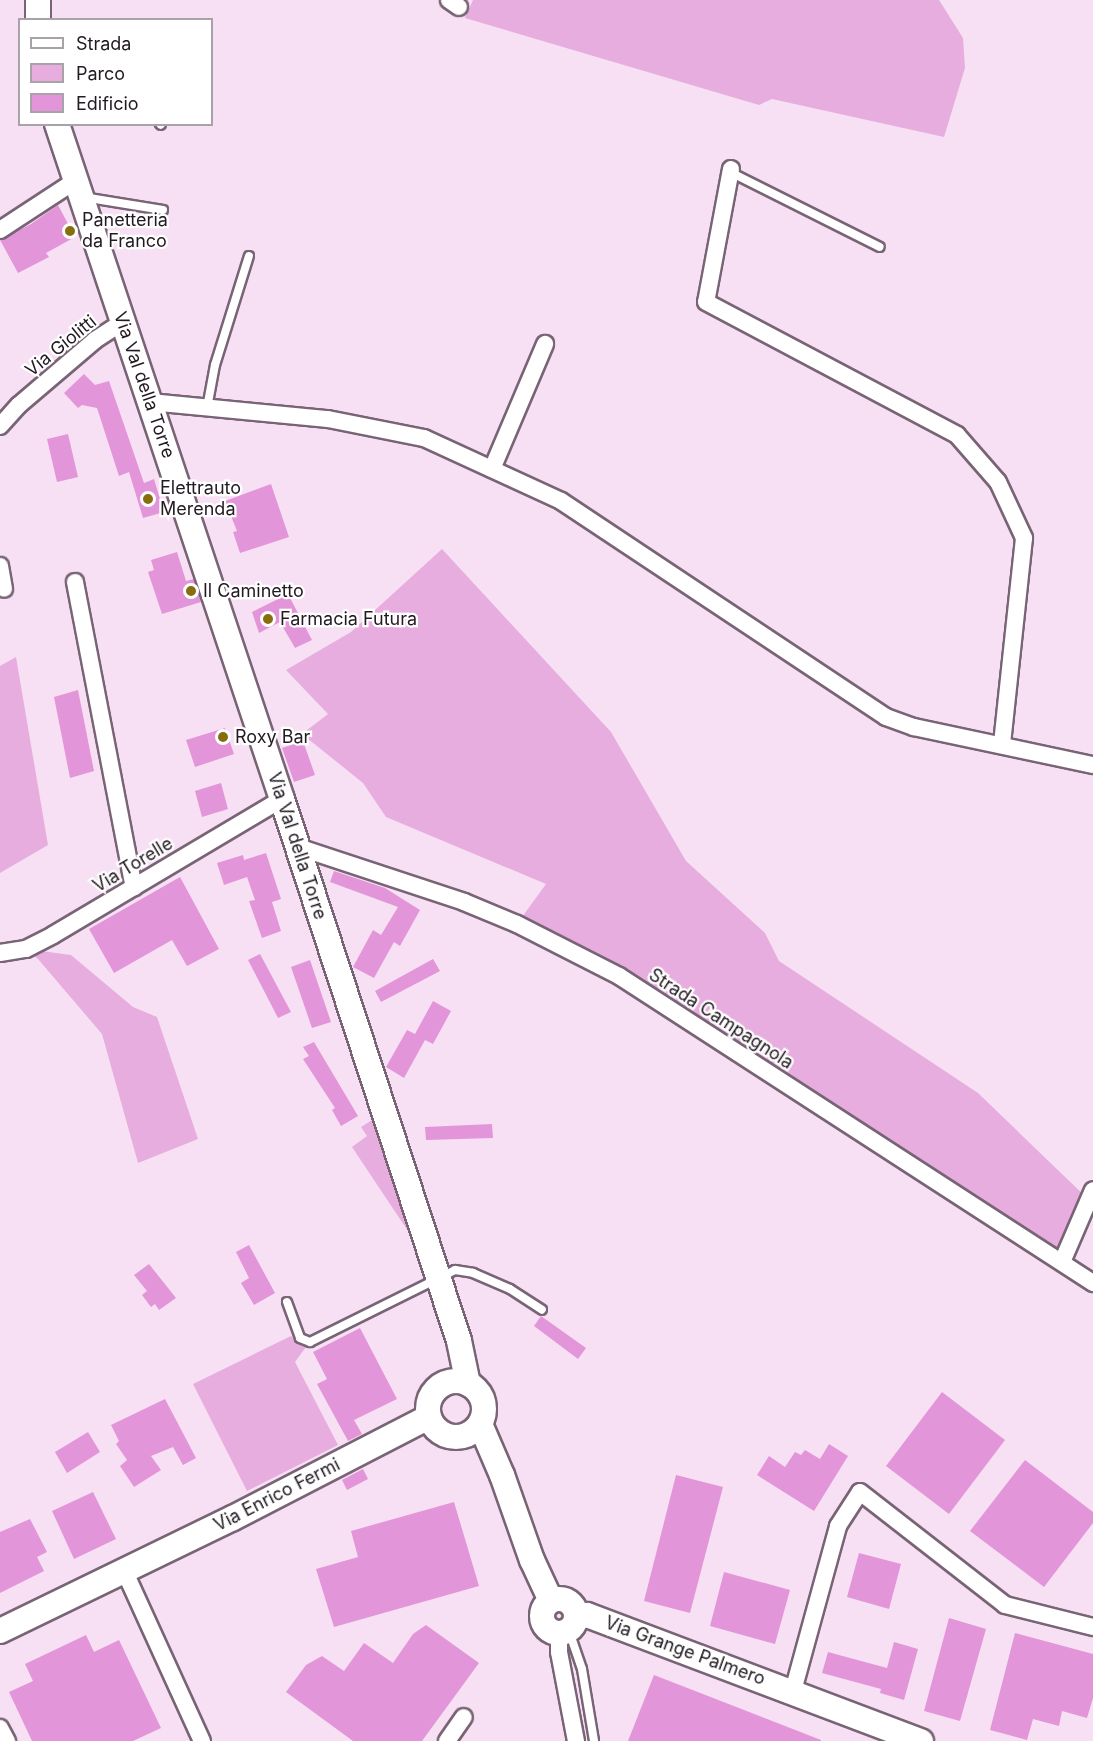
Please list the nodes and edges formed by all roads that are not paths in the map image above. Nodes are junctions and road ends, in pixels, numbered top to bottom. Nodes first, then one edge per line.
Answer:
1 (58, 126) edge
2 (732, 171) joint
3 (77, 189) junction
4 (163, 210) dead end
5 (0, 230) edge
6 (880, 247) dead end
7 (249, 256) dead end
8 (123, 322) junction
9 (544, 344) dead end
10 (150, 402) junction
11 (207, 408) junction
12 (0, 426) edge
13 (492, 470) junction
14 (0, 566) edge
15 (75, 582) dead end
16 (4, 589) dead end
17 (1002, 745) junction
18 (1093, 765) edge
19 (282, 799) junction
20 (298, 847) junction
21 (134, 887) junction
22 (0, 953) edge
23 (1093, 1190) edge
24 (1062, 1262) junction
25 (438, 1277) junction
26 (1093, 1283) edge
27 (287, 1302) dead end
28 (542, 1310) dead end
29 (459, 1377) junction
30 (429, 1417) junction
31 (471, 1430) junction
32 (124, 1570) junction
33 (568, 1627) junction
34 (1093, 1627) edge
35 (0, 1630) edge
36 (793, 1691) junction
37 (464, 1717) dead end
38 (0, 1728) edge
39 (7, 1741) edge
40 (202, 1741) edge
41 (447, 1741) edge
42 (576, 1741) edge
43 (594, 1741) edge
44 (921, 1741) edge

1 - 3 street, Via Val della Torre
2 - 6 lane
2 - 17 street
3 - 4 lane
3 - 5 street
3 - 8 street, Via Val della Torre
7 - 11 lane
8 - 10 street, Via Val della Torre
8 - 12 street, Via Giolitti
9 - 13 street
10 - 11 street
10 - 19 street, Via Val della Torre
11 - 13 street
13 - 17 street
14 - 16 street
15 - 21 street
17 - 18 street
19 - 20 street, Via Val della Torre
19 - 21 street, Via Torelle
20 - 24 street, Strada Campagnola
20 - 25 street, Via Val della Torre
21 - 22 street, Via Torelle
23 - 24 street
24 - 26 street, Strada Campagnola
25 - 27 lane
25 - 28 lane
25 - 29 street, Via Val della Torre
29 - 30 street
29 - 31 street
30 - 31 street
30 - 32 street, Via Enrico Fermi
31 - 33 street
32 - 35 street, Via Enrico Fermi
32 - 40 street
33 - 36 street, Via Grange Palmero
33 - 42 street
33 - 43 lane
34 - 36 street
36 - 44 street, Via Grange Palmero
37 - 41 street
38 - 39 street

